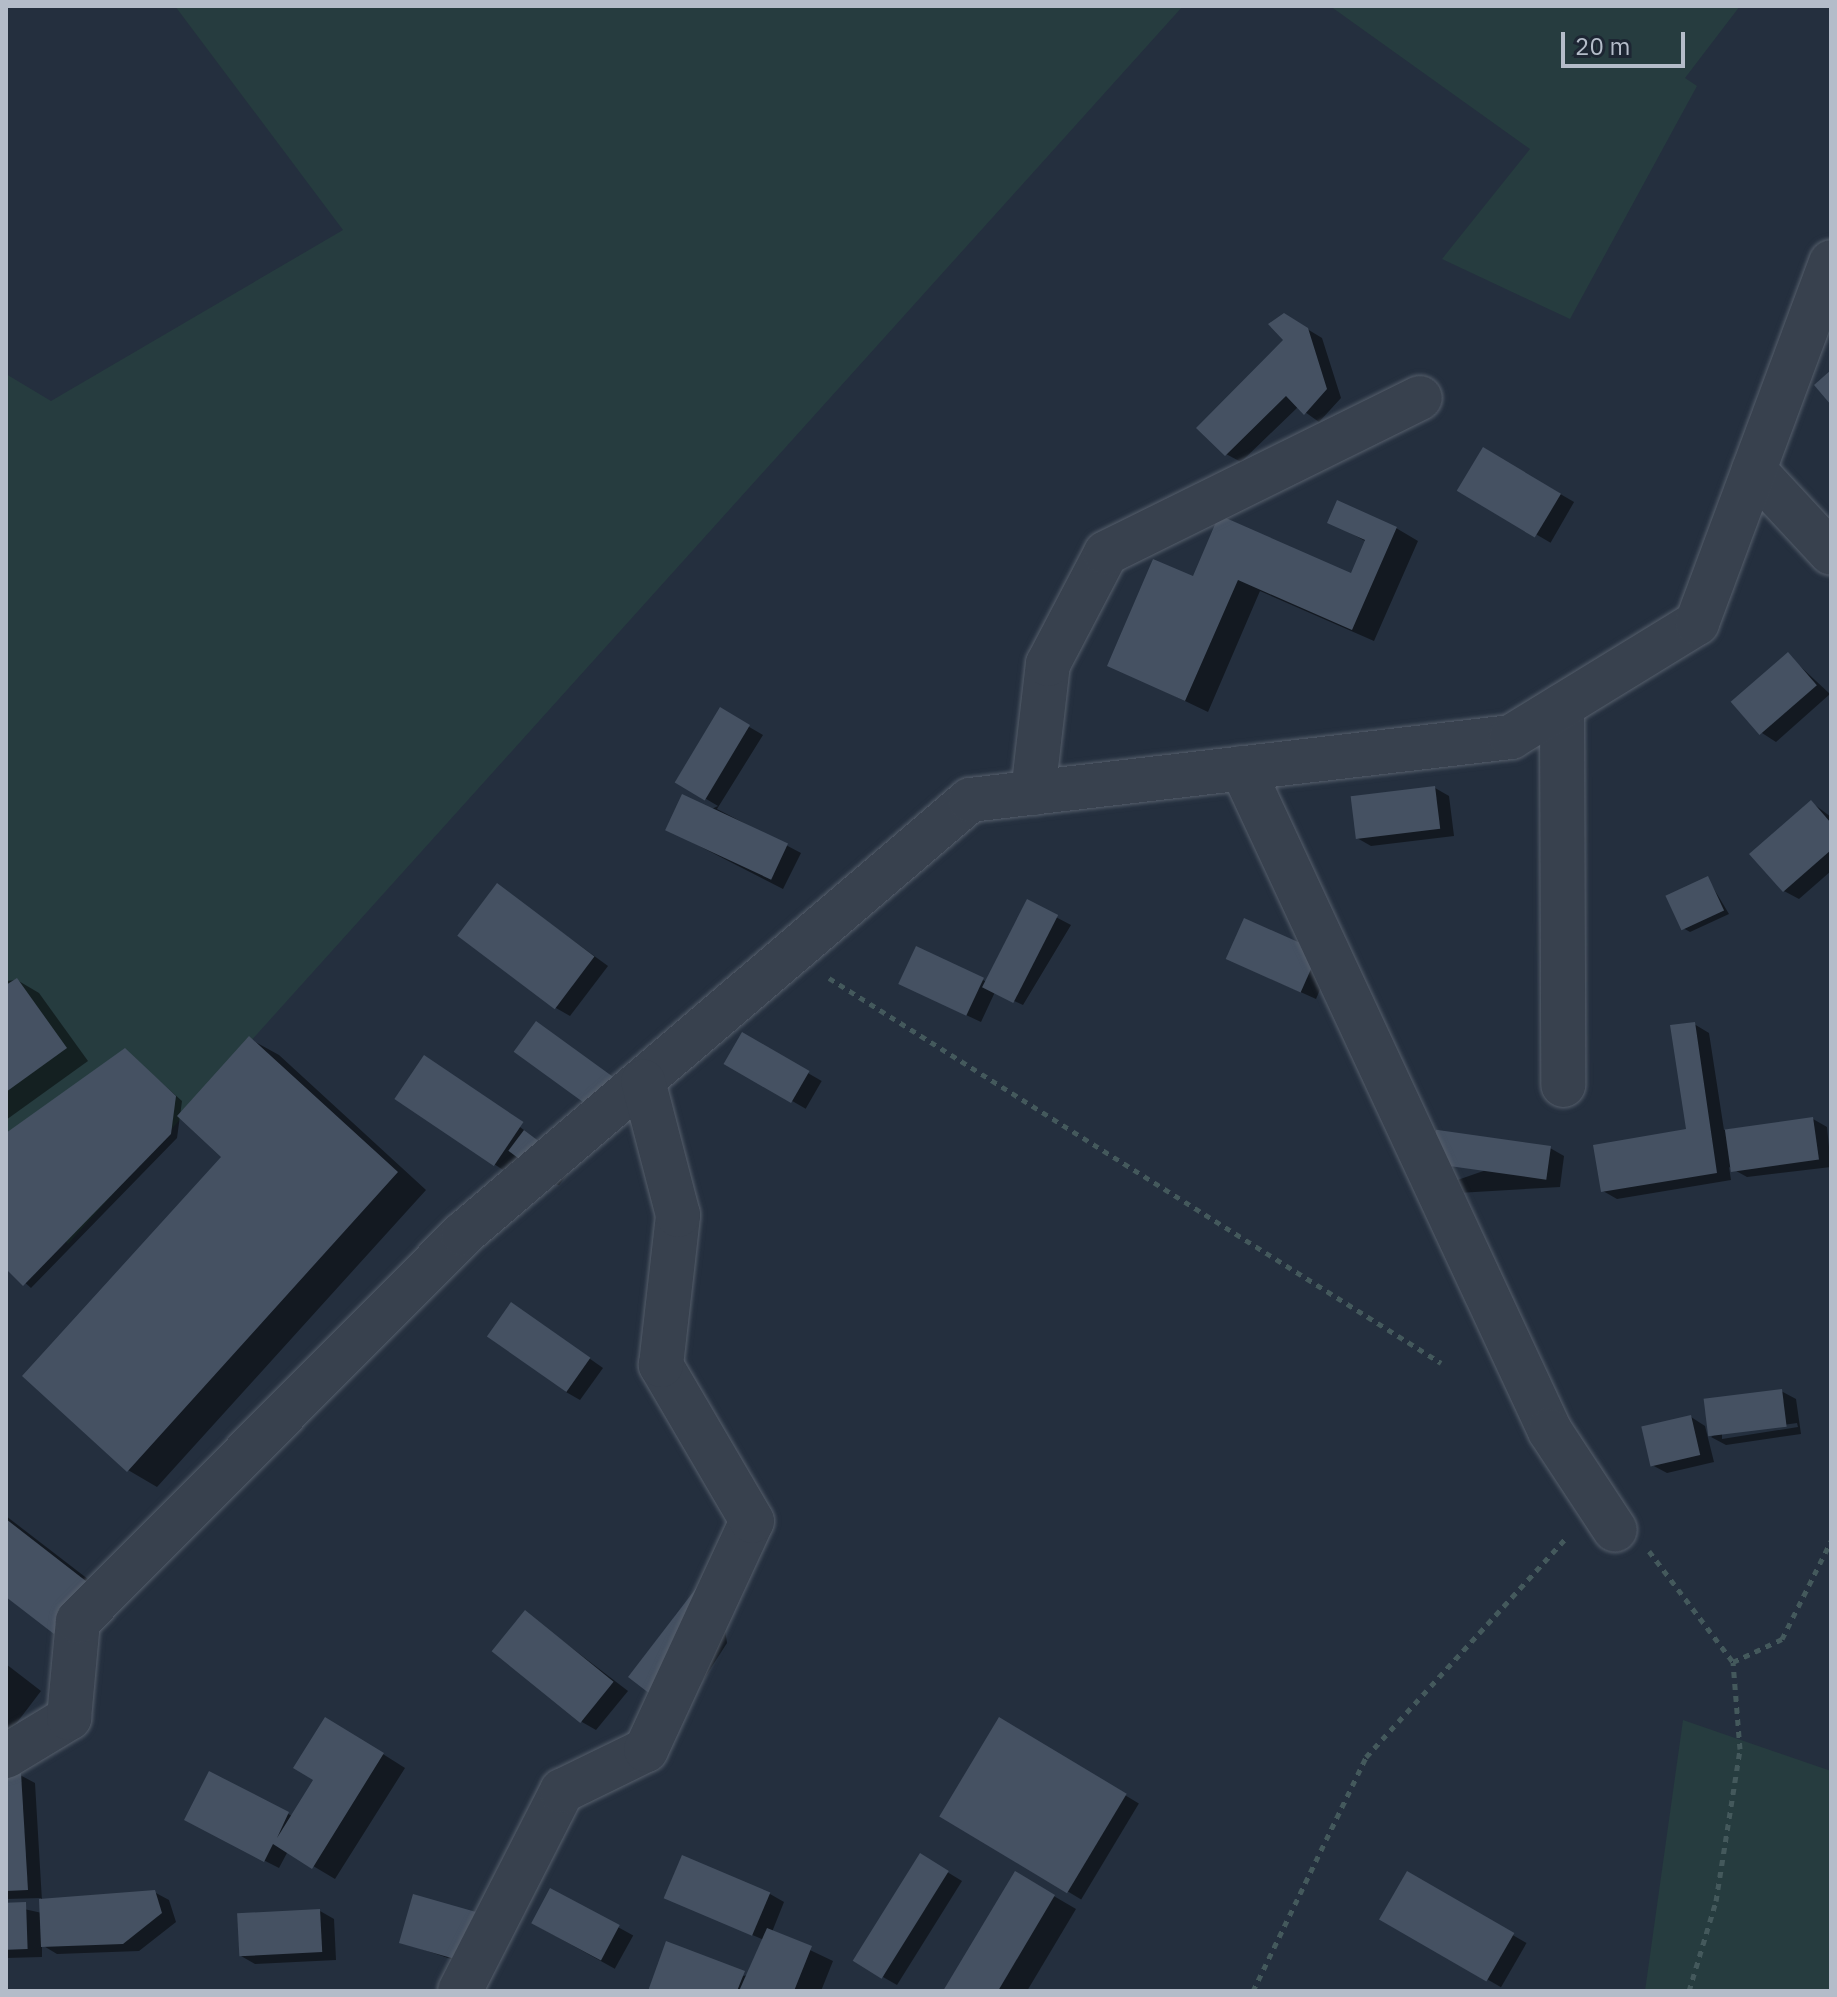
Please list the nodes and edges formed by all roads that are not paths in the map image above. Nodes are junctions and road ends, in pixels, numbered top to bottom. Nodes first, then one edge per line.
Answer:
1 (1831, 262) edge
2 (1420, 398) dead end
3 (1754, 470) junction
4 (1831, 553) edge
5 (1562, 706) junction
6 (1242, 768) junction
7 (1033, 793) junction
8 (643, 1081) junction
9 (1563, 1085) dead end
10 (1615, 1530) road end
11 (6, 1756) edge
12 (460, 1991) edge

1 - 3 street
2 - 7 street
3 - 4 street
3 - 5 street
5 - 6 street
5 - 9 street
6 - 7 street
6 - 10 street
7 - 8 street
8 - 11 street
8 - 12 street

